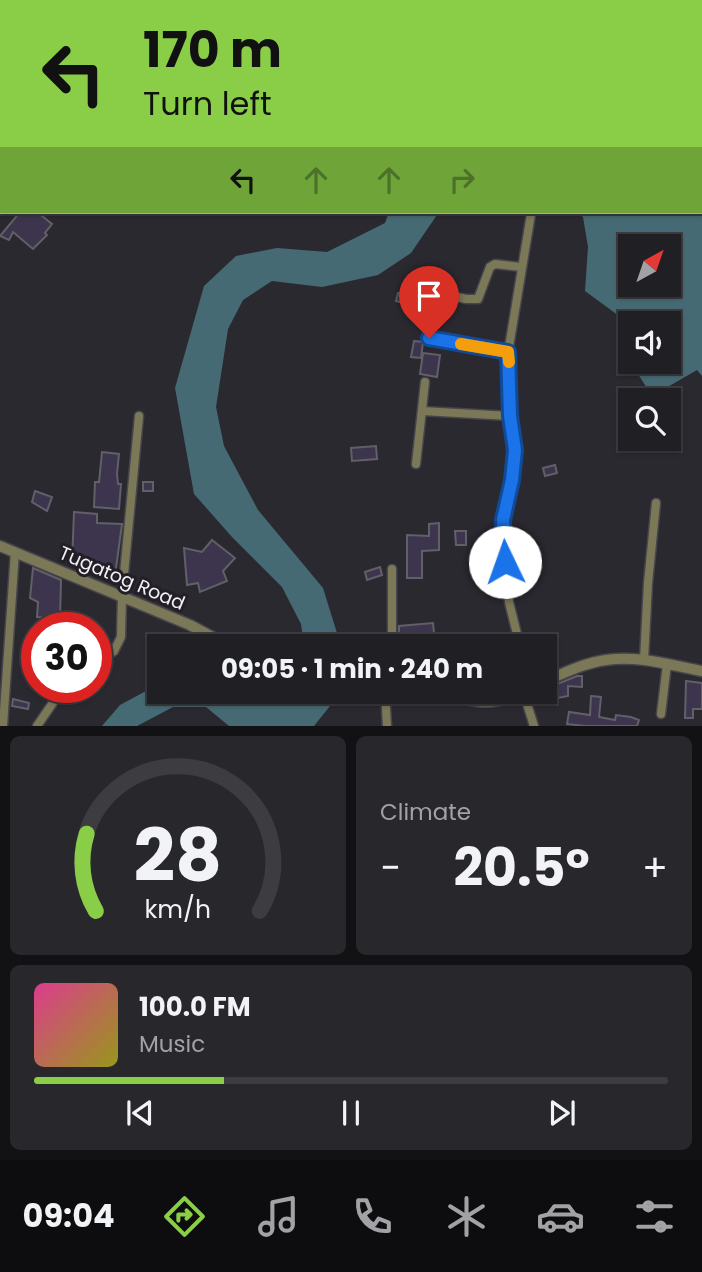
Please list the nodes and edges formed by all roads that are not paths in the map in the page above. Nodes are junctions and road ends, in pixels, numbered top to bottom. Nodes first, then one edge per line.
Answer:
1 (531, 214) dead end
2 (521, 267) junction
3 (427, 290) dead end
4 (429, 338) dead end
5 (508, 352) junction
6 (425, 382) dead end
7 (422, 411) junction
8 (139, 416) dead end
9 (510, 416) junction
10 (416, 464) dead end
11 (656, 503) dead end
12 (0, 546) edge
13 (15, 552) junction
14 (392, 569) dead end
15 (122, 596) junction
16 (207, 634) edge
17 (392, 634) edge
18 (517, 634) edge
19 (112, 650) edge
20 (644, 660) junction
21 (667, 664) junction
22 (702, 671) edge
23 (557, 677) edge
24 (4, 683) edge
25 (53, 703) edge
26 (385, 704) edge
27 (527, 704) edge
28 (661, 714) dead end
29 (4, 726) edge
30 (37, 726) edge
31 (387, 726) edge
32 (534, 726) edge

1 - 2 street
2 - 3 street
2 - 5 street
4 - 5 street
5 - 9 street
6 - 7 street
7 - 9 street
7 - 10 street
8 - 15 street
9 - 18 street
11 - 20 street
12 - 13 street, Tugatog Road
13 - 15 street, Tugatog Road
13 - 24 street
14 - 17 street
15 - 16 street, Tugatog Road
15 - 19 street
20 - 21 street
20 - 23 street
21 - 22 street
21 - 28 street
24 - 29 street
25 - 30 street
26 - 31 street
27 - 32 street

